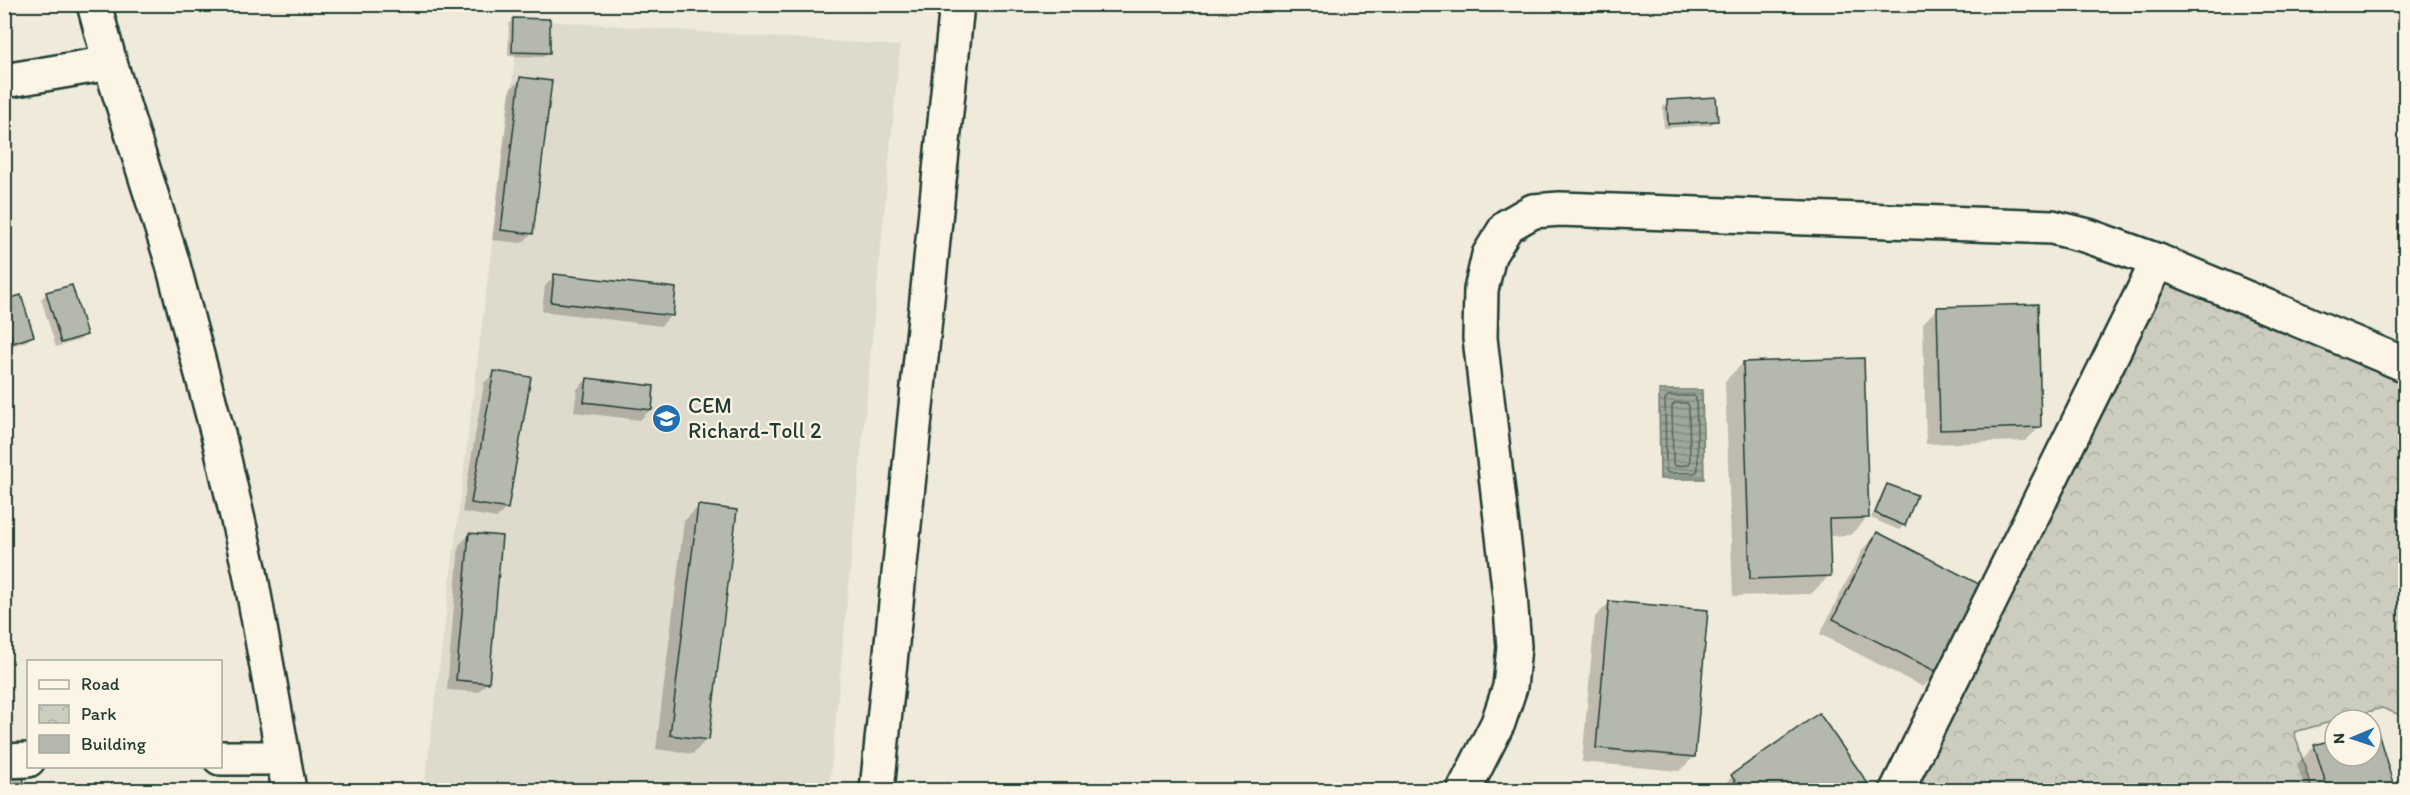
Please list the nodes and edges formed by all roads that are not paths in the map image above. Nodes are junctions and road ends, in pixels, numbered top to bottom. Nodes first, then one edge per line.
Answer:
1 (94, 4) edge
2 (957, 4) edge
3 (110, 63) junction
4 (4, 81) edge
5 (2158, 261) junction
6 (2406, 365) edge
7 (222, 758) edge
8 (282, 758) junction
9 (27, 760) edge
10 (4, 761) edge
11 (289, 790) edge
12 (877, 790) edge
13 (1464, 790) edge
14 (1897, 790) edge

1 - 3 street
2 - 12 street
3 - 4 street
3 - 8 street
5 - 6 street
5 - 13 street
5 - 14 street
7 - 8 street
8 - 11 street
9 - 10 street

